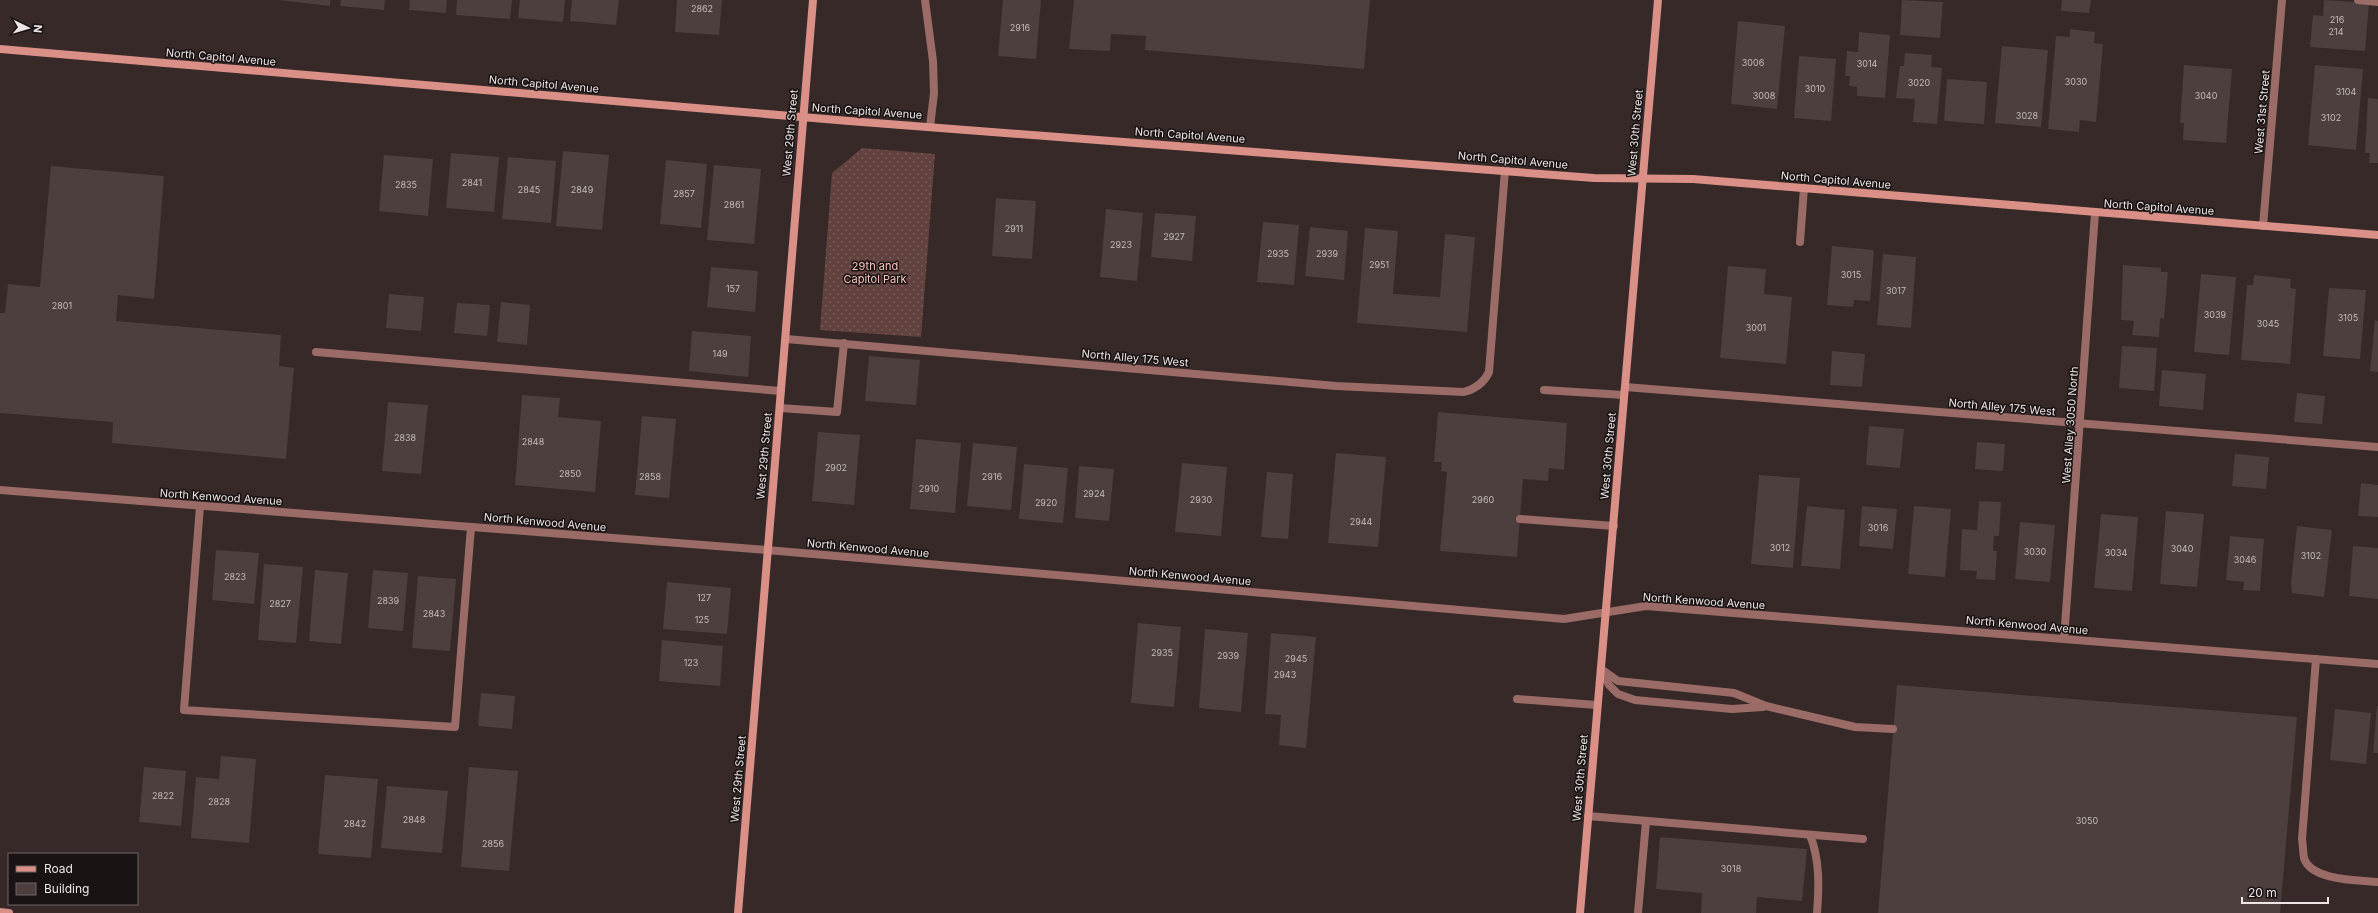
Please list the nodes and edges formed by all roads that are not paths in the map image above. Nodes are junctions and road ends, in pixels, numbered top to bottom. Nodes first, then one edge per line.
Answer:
1 (813, 0) edge
2 (925, 0) edge
3 (1658, 0) edge
4 (2282, 0) edge
5 (2358, 0) edge
6 (2378, 2) edge
7 (0, 49) edge
8 (802, 116) junction
9 (930, 127) junction
10 (1505, 170) junction
11 (1642, 178) junction
12 (1804, 188) junction
13 (2096, 213) junction
14 (2263, 226) junction
15 (2378, 235) edge
16 (1800, 242) dead end
17 (786, 339) junction
18 (844, 343) junction
19 (316, 352) dead end
20 (1544, 390) dead end
21 (781, 391) junction
22 (1625, 391) junction
23 (780, 408) junction
24 (2081, 424) junction
25 (2378, 447) edge
26 (0, 490) edge
27 (200, 506) junction
28 (1520, 519) dead end
29 (1614, 526) junction
30 (471, 527) junction
31 (767, 550) junction
32 (1606, 612) junction
33 (2064, 639) junction
34 (2316, 659) junction
35 (2378, 664) edge
36 (1601, 668) junction
37 (1517, 699) dead end
38 (1597, 705) junction
39 (1766, 706) junction
40 (1893, 729) dead end
41 (1588, 816) junction
42 (1646, 821) junction
43 (1810, 835) junction
44 (1863, 839) dead end
45 (2378, 882) edge
46 (0, 912) edge
47 (9, 913) edge
48 (738, 913) edge
49 (1580, 913) edge
50 (1638, 913) edge
51 (1817, 913) edge

1 - 8 main road, West 29th Street
2 - 9 street
3 - 11 main road, West 30th Street
4 - 14 street, West 31st Street
5 - 6 street
7 - 8 main road, North Capitol Avenue
8 - 9 main road, North Capitol Avenue
8 - 17 main road, West 29th Street
9 - 10 main road, North Capitol Avenue
10 - 11 main road, North Capitol Avenue
10 - 18 street, North Alley 175 West
11 - 12 main road, North Capitol Avenue
11 - 22 main road, West 30th Street
12 - 13 main road, North Capitol Avenue
12 - 16 street
13 - 14 main road, North Capitol Avenue
13 - 24 street, West Alley 3050 North
14 - 15 main road, North Capitol Avenue
17 - 18 street, North Alley 175 West
17 - 21 main road, West 29th Street
18 - 23 street
19 - 21 street
20 - 22 street, North Alley 175 West
21 - 23 main road, West 29th Street
22 - 24 street, North Alley 175 West
22 - 29 main road, West 30th Street
23 - 31 main road, West 29th Street
24 - 25 street, North Alley 175 West
24 - 33 street, West Alley 3050 North
26 - 27 street, North Kenwood Avenue
27 - 30 street, North Kenwood Avenue
27 - 30 street
28 - 29 street
29 - 32 main road, West 30th Street
30 - 31 street, North Kenwood Avenue
31 - 32 street, North Kenwood Avenue
31 - 48 main road, West 29th Street
32 - 33 street, North Kenwood Avenue
32 - 36 main road, West 30th Street
33 - 34 street, North Kenwood Avenue
34 - 35 street, North Kenwood Avenue
34 - 45 street
36 - 38 main road, West 30th Street
36 - 39 street
36 - 39 street
37 - 38 street
38 - 41 main road, West 30th Street
39 - 40 street
41 - 42 street
41 - 49 main road, West 30th Street
42 - 43 street
42 - 50 street
43 - 44 street
43 - 51 street
46 - 47 main road

